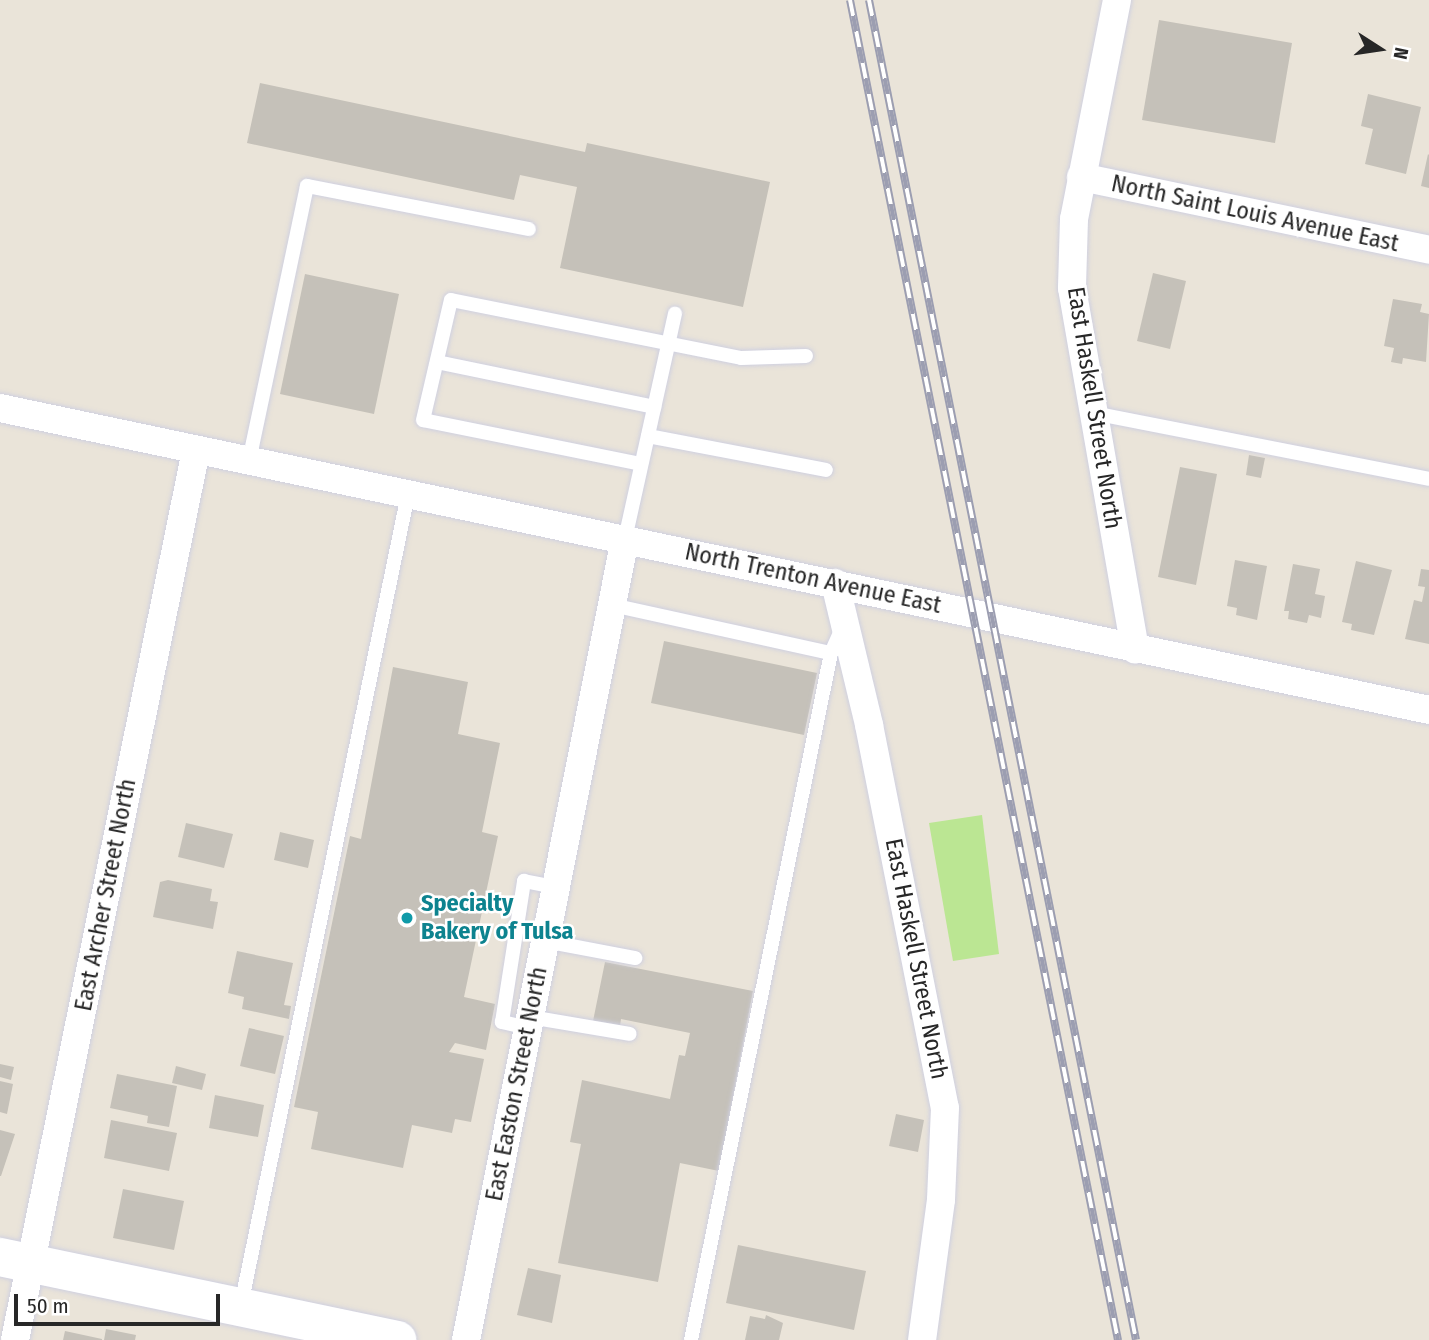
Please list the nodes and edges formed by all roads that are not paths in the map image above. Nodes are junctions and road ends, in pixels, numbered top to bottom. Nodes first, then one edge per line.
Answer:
1 (1117, 0) edge
2 (1081, 177) junction
3 (529, 229) dead end
4 (1429, 250) edge
5 (675, 313) dead end
6 (668, 344) junction
7 (806, 356) dead end
8 (437, 362) junction
9 (654, 407) junction
10 (0, 408) edge
11 (1093, 413) junction
12 (648, 436) junction
13 (196, 450) junction
14 (249, 461) junction
15 (641, 464) junction
16 (826, 470) dead end
17 (1429, 479) edge
18 (408, 494) junction
19 (625, 539) junction
20 (835, 583) junction
21 (612, 605) junction
22 (845, 621) junction
23 (1135, 650) junction
24 (831, 653) junction
25 (1429, 710) edge
26 (556, 887) junction
27 (545, 941) junction
28 (635, 958) dead end
29 (529, 1022) junction
30 (630, 1034) dead end
31 (16, 1261) edge
32 (240, 1307) junction
33 (15, 1340) edge
34 (397, 1340) edge
35 (466, 1340) edge
36 (691, 1340) edge
37 (922, 1340) edge

1 - 2 street, East Haskell Street North
2 - 4 street, North Saint Louis Avenue East
2 - 11 street, East Haskell Street North
3 - 14 lane
5 - 6 lane
6 - 7 lane
6 - 8 lane
6 - 9 lane
8 - 9 lane
8 - 15 lane
9 - 12 lane
10 - 13 street, North Trenton Avenue East
11 - 17 lane
11 - 23 street, East Haskell Street North
12 - 15 lane
12 - 16 lane
13 - 14 street, North Trenton Avenue East
13 - 31 street, East Archer Street North
14 - 18 street, North Trenton Avenue East
15 - 19 lane
18 - 19 street, North Trenton Avenue East
18 - 32 lane
19 - 20 street, North Trenton Avenue East
19 - 21 street, East Easton Street North
20 - 22 street, East Haskell Street North
20 - 23 street, North Trenton Avenue East
21 - 24 lane
21 - 26 street, East Easton Street North
22 - 24 lane
22 - 37 street, East Haskell Street North
23 - 25 street, North Trenton Avenue East
24 - 36 lane
26 - 27 street, East Easton Street North
26 - 29 lane
27 - 28 lane
27 - 29 street, East Easton Street North
29 - 30 lane
29 - 35 street, East Easton Street North
31 - 32 main road
31 - 33 street, East Archer Street North
32 - 34 main road

